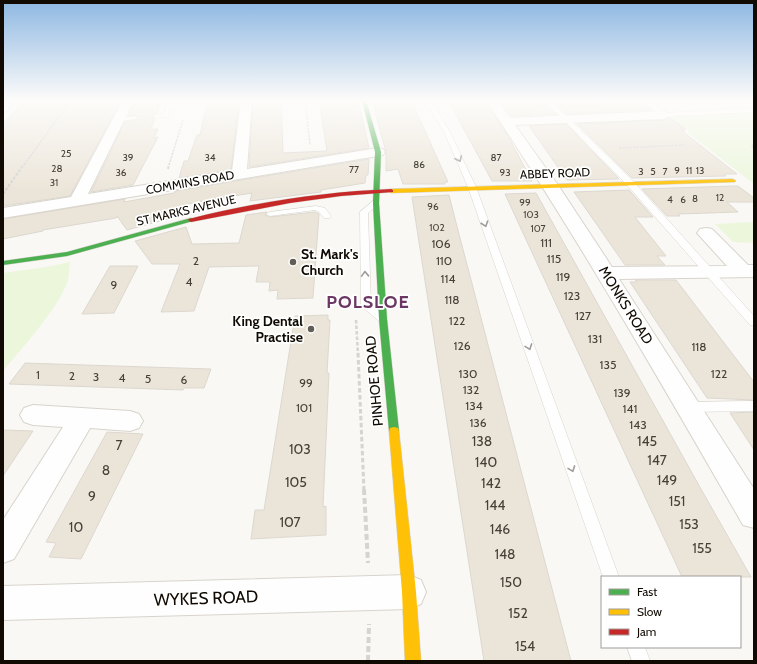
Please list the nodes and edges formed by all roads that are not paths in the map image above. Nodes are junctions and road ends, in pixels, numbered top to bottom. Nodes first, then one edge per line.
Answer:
1 (112, 131) edge
2 (244, 131) edge
3 (373, 131) edge
4 (446, 131) edge
5 (513, 131) edge
6 (578, 131) edge
7 (378, 152) junction
8 (239, 174) junction
9 (733, 180) dead end
10 (630, 183) junction
11 (550, 185) junction
12 (472, 187) junction
13 (377, 190) junction
14 (77, 202) junction
15 (376, 203) junction
16 (296, 205) junction
17 (3, 213) edge
18 (270, 214) dead end
19 (327, 216) dead end
20 (706, 233) dead end
21 (3, 263) edge
22 (748, 271) edge
23 (709, 272) junction
24 (606, 273) junction
25 (382, 318) junction
26 (754, 323) edge
27 (754, 406) edge
28 (689, 407) junction
29 (33, 415) dead end
30 (82, 419) junction
31 (130, 420) dead end
32 (754, 514) edge
33 (3, 548) edge
34 (611, 576) edge
35 (409, 592) junction
36 (3, 603) edge
37 (636, 648) edge
38 (413, 661) edge
39 (641, 661) edge

1 - 14 street
2 - 8 street
3 - 7 main road, PINHOE ROAD
4 -> 12 lane
5 - 11 street, MONKS ROAD
6 - 10 lane
7 - 8 street, COMMINS ROAD
7 - 13 main road, PINHOE ROAD
8 - 14 street, COMMINS ROAD
9 - 10 main road, ABBEY ROAD
10 - 11 main road, ABBEY ROAD
10 - 23 lane
11 - 12 main road, ABBEY ROAD
11 - 24 street, MONKS ROAD
12 - 13 main road, ABBEY ROAD
12 -> 34 lane
13 - 15 main road, PINHOE ROAD
13 - 16 main road, ST MARKS AVENUE
14 - 17 street, COMMINS ROAD
15 - 25 main road, PINHOE ROAD
25 -> 15 lane
16 - 18 lane
16 - 19 lane
16 - 21 main road, ST MARKS AVENUE
20 - 22 street
22 - 23 street
23 - 24 street
23 - 26 lane
24 - 28 street, MONKS ROAD
25 - 35 main road, PINHOE ROAD
27 - 28 lane
28 - 32 street, MONKS ROAD
29 - 30 street
30 - 31 street
30 - 33 street
35 - 36 street, WYKES ROAD
35 - 38 main road, PINHOE ROAD
37 - 39 lane

